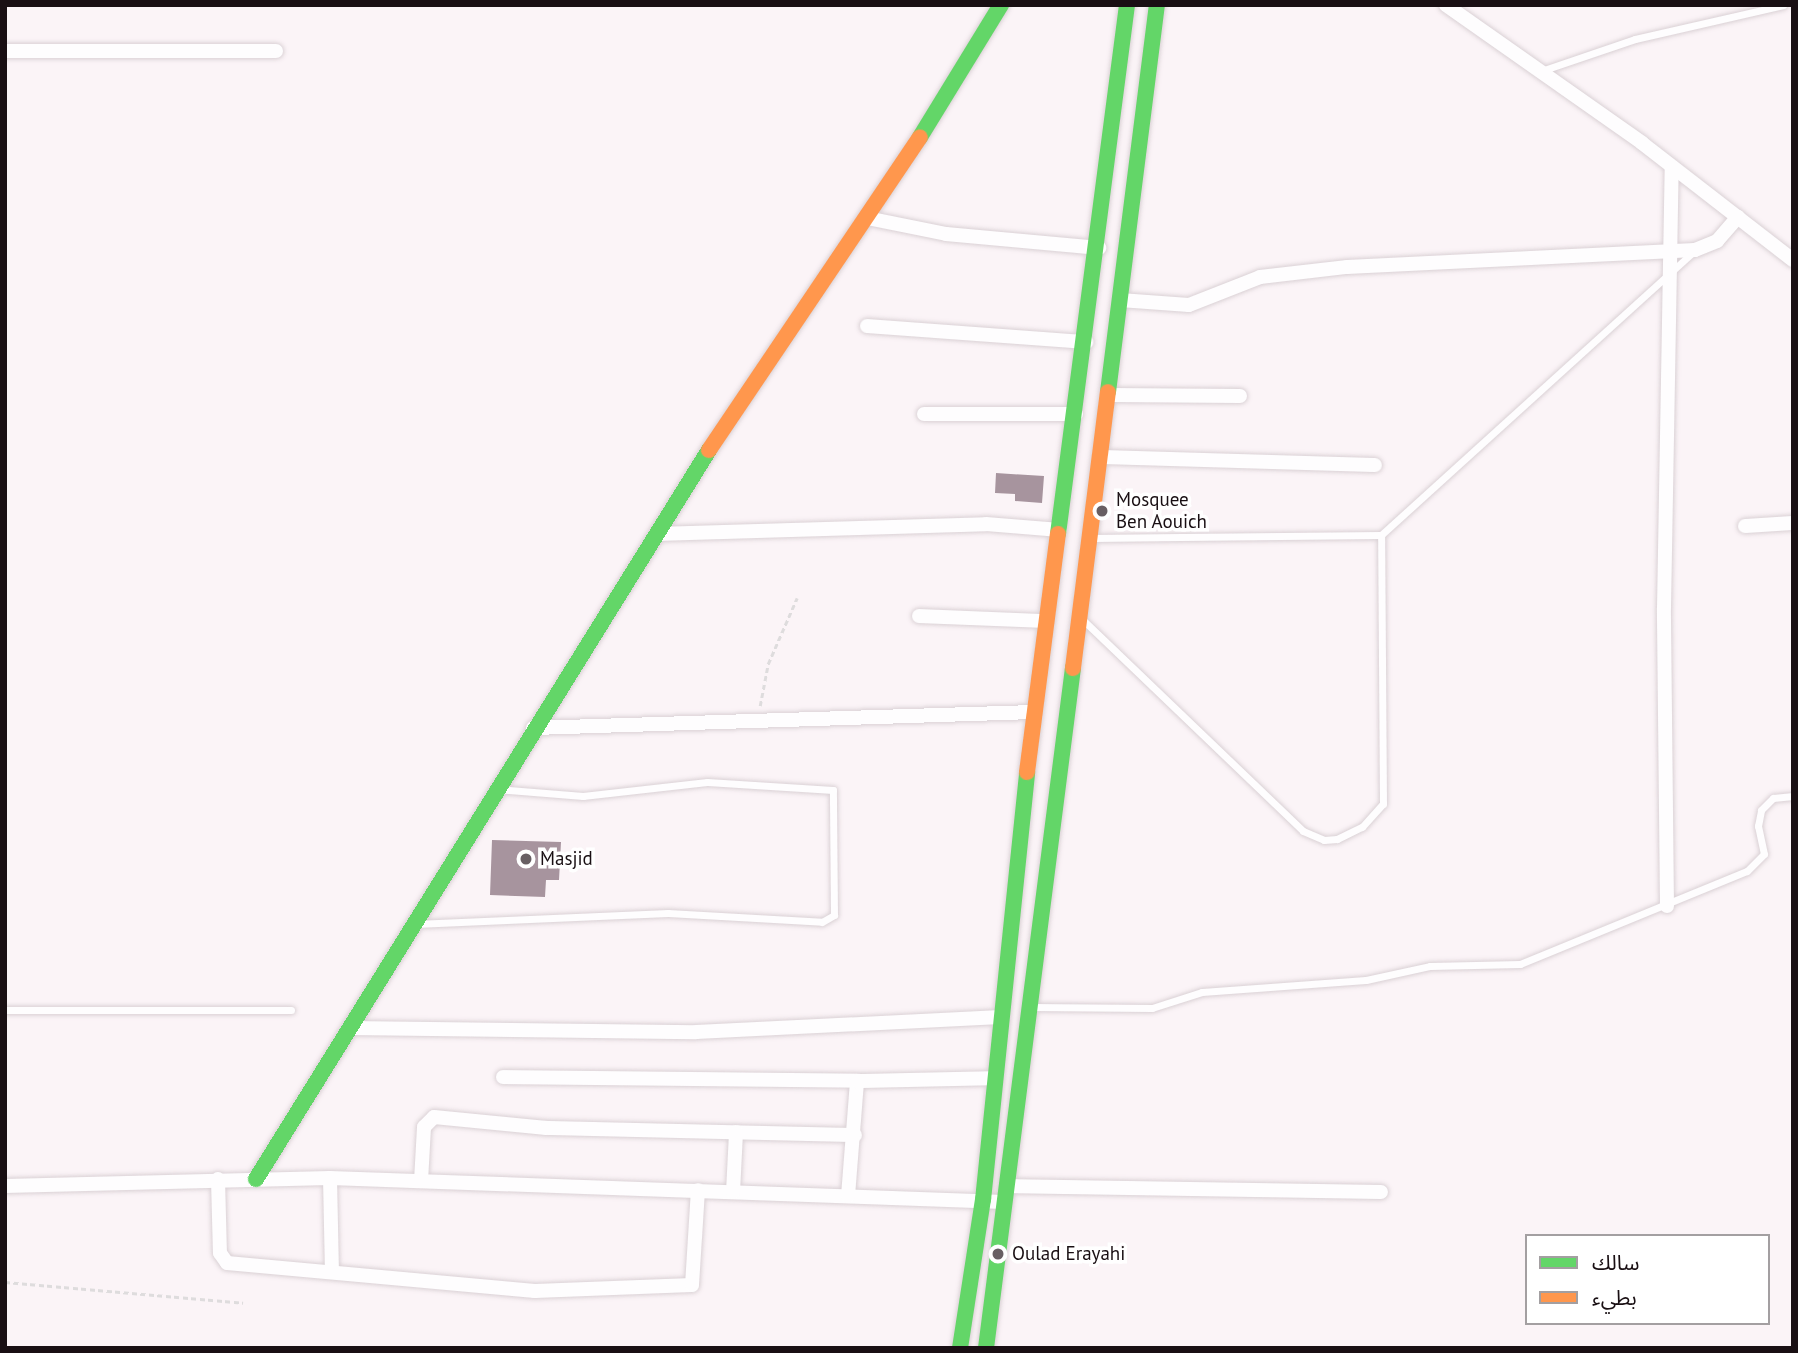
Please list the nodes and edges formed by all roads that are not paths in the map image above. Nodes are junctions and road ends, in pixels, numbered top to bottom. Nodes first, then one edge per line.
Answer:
1 (1001, 5) edge
2 (1127, 5) edge
3 (1157, 5) edge
4 (1447, 5) edge
5 (1783, 5) edge
6 (5, 51) edge
7 (276, 51) dead end
8 (1539, 71) junction
9 (1672, 167) junction
10 (1738, 217) junction
11 (867, 218) junction
12 (1099, 248) junction
13 (1695, 250) junction
14 (1670, 251) junction
15 (1793, 260) edge
16 (1670, 272) junction
17 (1120, 300) junction
18 (867, 326) dead end
19 (1086, 342) junction
20 (1110, 395) junction
21 (1240, 396) dead end
22 (924, 414) dead end
23 (1076, 414) junction
24 (1101, 457) junction
25 (1375, 465) dead end
26 (1793, 523) edge
27 (1745, 526) dead end
28 (1060, 530) junction
29 (656, 534) junction
30 (1381, 535) junction
31 (1090, 538) junction
32 (919, 616) dead end
33 (1080, 617) junction
34 (1046, 621) junction
35 (1035, 712) junction
36 (533, 729) junction
37 (496, 789) junction
38 (1793, 796) edge
39 (1014, 884) junction
40 (1045, 887) junction
41 (1667, 906) junction
42 (414, 924) junction
43 (1029, 1007) junction
44 (5, 1010) edge
45 (291, 1010) dead end
46 (1001, 1017) junction
47 (349, 1028) junction
48 (503, 1077) dead end
49 (995, 1078) junction
50 (857, 1081) junction
51 (736, 1132) junction
52 (855, 1135) junction
53 (330, 1178) junction
54 (218, 1179) junction
55 (256, 1179) junction
56 (422, 1181) junction
57 (5, 1186) edge
58 (698, 1190) junction
59 (733, 1192) junction
60 (1381, 1192) dead end
61 (1005, 1194) junction
62 (848, 1196) junction
63 (983, 1200) junction
64 (332, 1271) junction
65 (960, 1348) edge
66 (986, 1348) edge

1 - 11 street
2 - 12 street
3 - 17 street
4 - 8 street
5 - 8 lane
6 - 7 street
8 - 9 street
9 - 10 street
9 - 14 street
10 - 13 street
10 - 15 street
11 - 12 street
11 - 29 street
12 - 19 street
13 - 14 street
13 - 16 lane
14 - 16 street
14 - 17 street
16 - 30 lane
16 - 41 street
17 - 20 street
18 - 19 street
19 - 23 street
20 - 21 street
20 - 24 street
22 - 23 street
23 - 28 street
24 - 25 street
24 - 31 street
26 - 27 street
28 - 29 street
28 - 34 street
29 - 36 street
30 - 31 lane
30 - 33 lane
31 - 33 street
32 - 34 street
33 - 40 street
34 - 35 street
35 - 36 street
35 - 39 street
36 - 37 street
37 - 42 street
37 - 42 lane
38 - 41 lane
39 - 40 street
39 - 46 street
40 - 43 street
41 - 43 lane
42 - 47 street
43 - 61 street
44 - 45 lane
46 - 47 street
46 - 49 street
47 - 55 street
48 - 50 street
49 - 50 street
49 - 63 street
50 - 52 street
51 - 52 street
51 - 56 street
51 - 59 street
52 - 62 street
53 - 55 street
53 - 56 street
53 - 64 street
54 - 55 street
54 - 57 street
54 - 64 street
56 - 58 street
58 - 59 street
58 - 64 street
59 - 62 street
60 - 61 street
61 - 63 street
61 - 66 street
62 - 63 street
63 - 65 street

